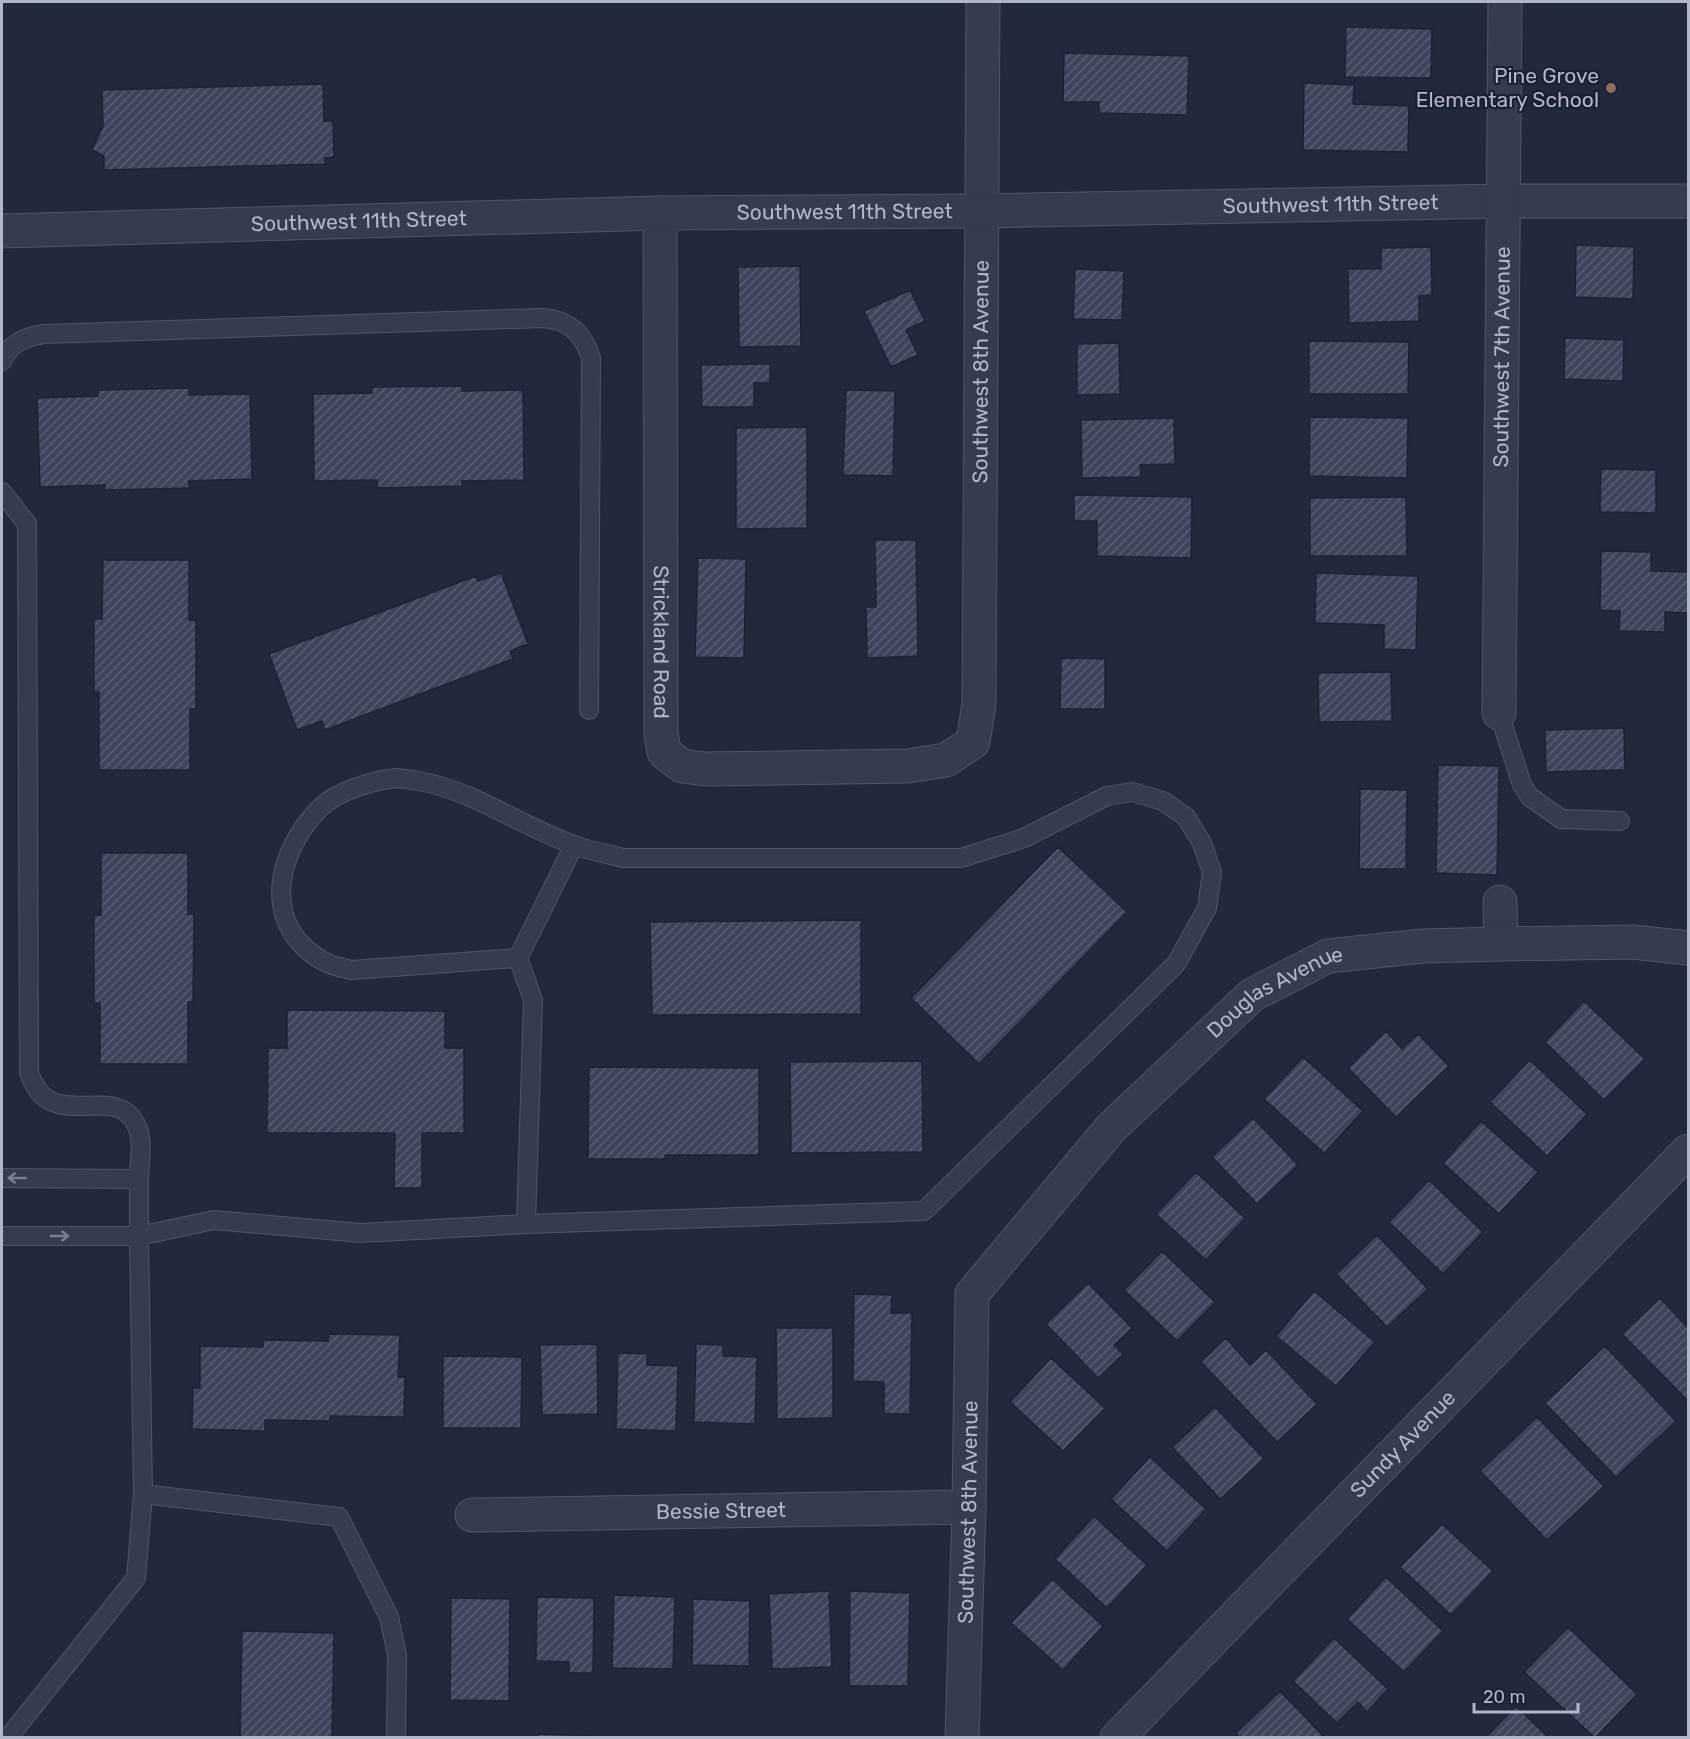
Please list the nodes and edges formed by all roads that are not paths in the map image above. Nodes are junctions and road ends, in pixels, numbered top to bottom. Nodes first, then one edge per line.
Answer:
1 (983, 2) edge
2 (1505, 2) edge
3 (1504, 201) junction
4 (1689, 201) edge
5 (982, 211) junction
6 (660, 213) junction
7 (2, 231) edge
8 (2, 361) edge
9 (2, 492) edge
10 (589, 710) dead end
11 (1499, 713) joint
12 (973, 742) joint
13 (1620, 821) dead end
14 (574, 845) junction
15 (1500, 902) dead end
16 (1501, 944) junction
17 (1689, 948) edge
18 (518, 958) junction
19 (1689, 1151) edge
20 (2, 1178) edge
21 (139, 1179) junction
22 (526, 1224) junction
23 (2, 1236) edge
24 (139, 1236) junction
25 (976, 1288) joint
26 (143, 1494) junction
27 (969, 1507) junction
28 (472, 1515) dead end
29 (8, 1737) edge
30 (396, 1737) edge
31 (962, 1737) edge
32 (1117, 1737) edge

1 - 5 street, Southwest 8th Avenue
2 - 3 street, Southwest 7th Avenue
3 - 4 street, Southwest 11th Street
3 - 5 street, Southwest 11th Street
3 - 11 street, Southwest 7th Avenue
5 - 6 street, Southwest 11th Street
5 - 12 street, Southwest 8th Avenue
6 - 7 street, Southwest 11th Street
6 - 12 street, Strickland Road
8 - 10 lane
9 - 21 lane
11 - 13 lane
14 - 18 lane
14 - 18 lane
14 - 22 lane
15 - 16 street
16 - 17 street, Douglas Avenue
16 - 25 street, Douglas Avenue
18 - 22 lane
19 - 32 street, Sundy Avenue
21 -> 20 lane
21 - 24 lane
22 - 24 lane
23 -> 24 lane
24 - 26 lane
25 - 27 street, Southwest 8th Avenue
26 - 29 lane
26 - 30 lane
27 - 28 street, Bessie Street
27 - 31 street, Southwest 8th Avenue

